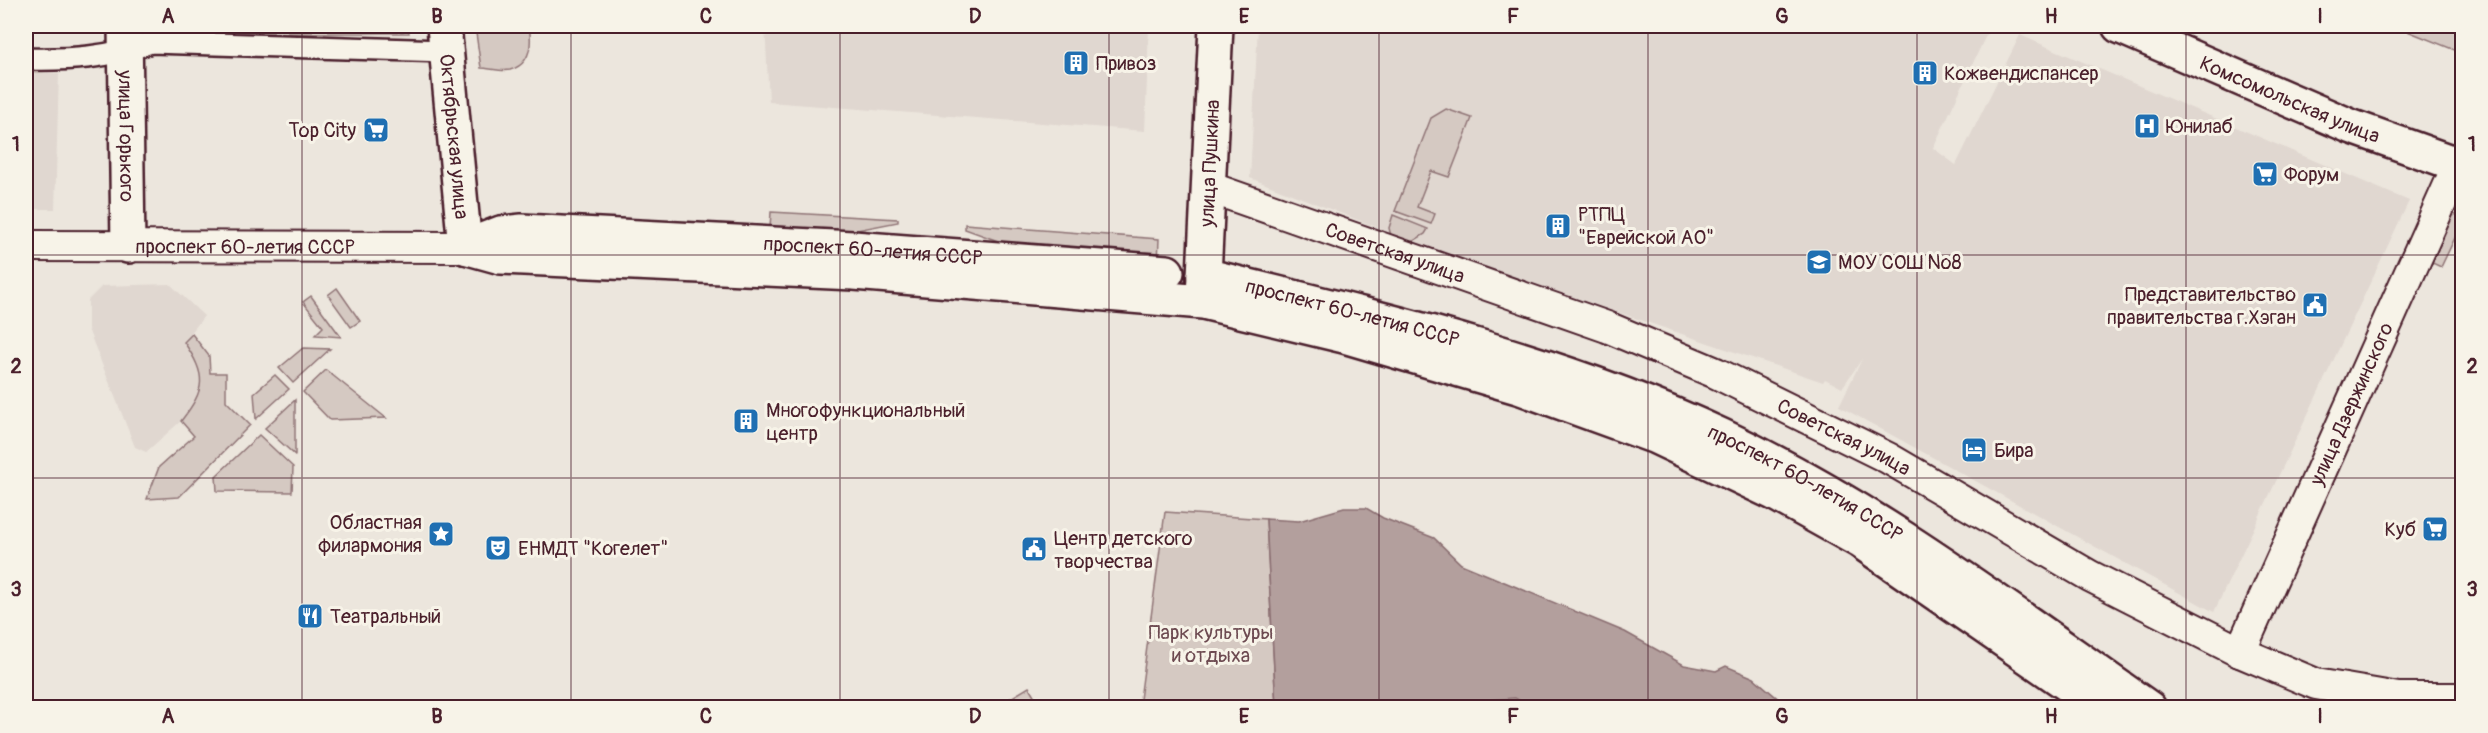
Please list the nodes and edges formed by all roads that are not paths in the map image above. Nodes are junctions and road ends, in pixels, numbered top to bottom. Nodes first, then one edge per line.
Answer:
1 (1216, 26) edge
2 (2119, 26) edge
3 (445, 38) edge
4 (125, 39) edge
5 (26, 59) edge
6 (2461, 162) edge
7 (1211, 188) junction
8 (26, 246) edge
9 (128, 246) junction
10 (465, 247) junction
11 (1167, 272) joint
12 (1203, 289) junction
13 (2240, 652) junction
14 (2463, 698) edge
15 (2102, 708) edge
16 (2150, 708) edge

1 - 7 main road, улица Пушкина
2 - 6 main road, Комсомольская улица
3 - 4 street
3 - 10 main road, Октябрьская улица
4 - 5 street
4 - 9 main road, улица Горького
6 - 13 main road, улица Дзержинского
7 - 12 main road, улица Пушкина
7 - 13 main road, Советская улица
8 - 9 main road, проспект 60-летия СССР
9 - 10 main road, проспект 60-летия СССР
10 - 11 main road, проспект 60-летия СССР
10 - 12 main road, проспект 60-летия СССР
11 - 12 main road, проспект 60-летия СССР
12 - 15 main road, проспект 60-летия СССР
12 - 16 main road, проспект 60-летия СССР
13 - 14 main road, Советская улица

